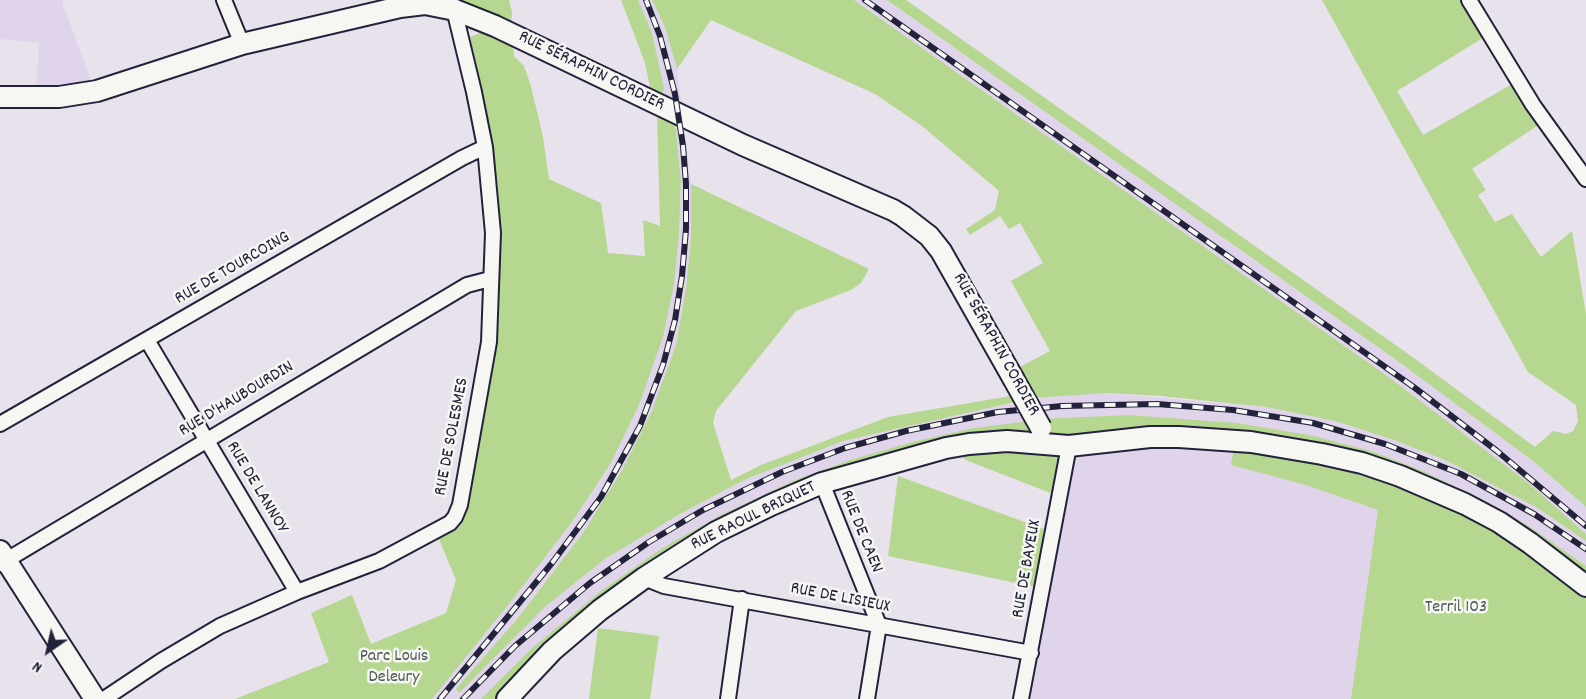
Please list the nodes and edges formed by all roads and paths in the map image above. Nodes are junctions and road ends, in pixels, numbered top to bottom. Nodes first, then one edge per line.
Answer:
1 (224, 0) edge
2 (1470, 0) edge
3 (453, 5) edge
4 (242, 44) junction
5 (0, 98) edge
6 (485, 147) junction
7 (1586, 180) edge
8 (490, 279) junction
9 (147, 340) junction
10 (0, 424) edge
11 (1053, 439) junction
12 (206, 440) junction
13 (822, 483) junction
14 (2, 563) edge
15 (644, 578) junction
16 (1586, 586) edge
17 (297, 592) junction
18 (742, 599) junction
19 (879, 625) junction
20 (1031, 653) junction
21 (509, 698) edge
22 (81, 699) edge
23 (95, 699) edge
24 (104, 699) edge
25 (728, 699) edge
26 (867, 699) edge
27 (1022, 699) edge

1 - 4 street
2 - 7 street
3 - 4 street, RUE SÉRAPHIN CORDIER
3 - 6 street, RUE DE SOLESMES
3 - 11 street, RUE SÉRAPHIN CORDIER, bridge
4 - 5 street, RUE SÉRAPHIN CORDIER
6 - 8 street, RUE DE SOLESMES
6 - 9 street, RUE DE TOURCOING
8 - 12 street, RUE D'HAUBOURDIN
8 - 17 street, RUE DE SOLESMES
9 - 10 street, RUE DE TOURCOING
9 - 12 street, RUE DE LANNOY
11 - 13 street, RUE RAOUL BRIQUET
11 - 16 street, RUE RAOUL BRIQUET
11 - 20 street, RUE DE BAYEUX
12 - 14 street, RUE D'HAUBOURDIN
12 - 17 street, RUE DE LANNOY
13 - 15 street, RUE RAOUL BRIQUET
13 - 19 street, RUE DE CAEN
14 - 22 street
14 - 23 street
15 - 18 street, RUE DE LISIEUX
15 - 21 street, RUE RAOUL BRIQUET
17 - 24 street, RUE DE SOLESMES
18 - 19 street, RUE DE LISIEUX
18 - 25 street
19 - 20 street, RUE DE LISIEUX
19 - 26 street
20 - 27 street, RUE DE BAYEUX

